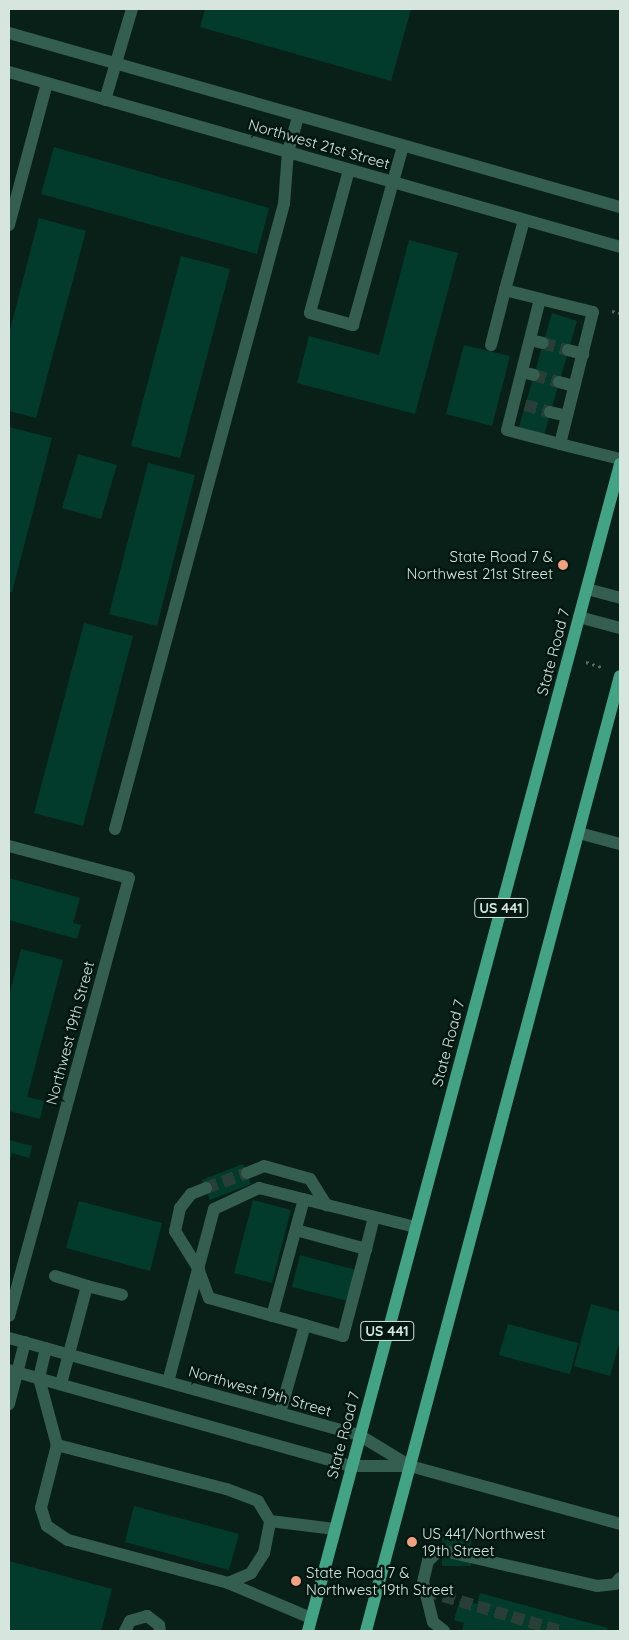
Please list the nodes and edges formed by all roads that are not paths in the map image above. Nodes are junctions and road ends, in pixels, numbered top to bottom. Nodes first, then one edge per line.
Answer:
1 (132, 9) edge
2 (9, 33) edge
3 (115, 64) junction
4 (9, 72) edge
5 (47, 83) junction
6 (105, 100) junction
7 (298, 116) junction
8 (403, 146) junction
9 (288, 152) junction
10 (349, 170) junction
11 (393, 182) junction
12 (620, 207) edge
13 (524, 220) junction
14 (9, 225) edge
15 (620, 248) edge
16 (505, 290) junction
17 (540, 299) junction
18 (530, 340) junction
19 (543, 344) tunnel mouth
20 (491, 345) dead end
21 (568, 350) tunnel mouth
22 (583, 354) junction
23 (559, 382) tunnel mouth
24 (574, 386) junction
25 (550, 412) tunnel mouth
26 (567, 416) junction
27 (560, 444) junction
28 (620, 459) edge
29 (620, 464) edge
30 (587, 589) junction
31 (620, 598) edge
32 (580, 617) junction
33 (620, 628) edge
34 (616, 673) edge
35 (115, 829) dead end
36 (579, 833) junction
37 (620, 844) edge
38 (9, 846) edge
39 (247, 1173) tunnel mouth
40 (206, 1188) tunnel mouth
41 (304, 1199) junction
42 (326, 1204) junction
43 (374, 1217) junction
44 (415, 1227) junction
45 (296, 1230) junction
46 (366, 1249) junction
47 (198, 1268) junction
48 (55, 1276) dead end
49 (88, 1286) junction
50 (122, 1295) dead end
51 (9, 1316) edge
52 (272, 1316) junction
53 (305, 1326) junction
54 (9, 1338) edge
55 (25, 1342) junction
56 (46, 1348) junction
57 (68, 1354) junction
58 (13, 1371) edge
59 (39, 1378) junction
60 (168, 1382) junction
61 (61, 1384) junction
62 (9, 1404) edge
63 (280, 1413) junction
64 (359, 1435) junction
65 (57, 1445) junction
66 (351, 1466) junction
67 (410, 1466) junction
68 (270, 1521) junction
69 (620, 1524) edge
70 (335, 1529) junction
71 (620, 1578) edge
72 (228, 1583) junction
73 (312, 1618) junction
74 (125, 1631) edge
75 (160, 1631) edge
76 (308, 1631) edge
77 (366, 1631) edge
78 (444, 1631) edge

1 - 3 street
2 - 3 street, Northwest 21st Street
3 - 6 street
3 - 7 street, Northwest 21st Street
4 - 5 street, Northwest 21st Street
5 - 6 street, Northwest 21st Street
5 - 14 street
6 - 9 street, Northwest 21st Street
7 - 8 street, Northwest 21st Street
7 - 9 street
8 - 11 street
8 - 12 street, Northwest 21st Street
9 - 10 street, Northwest 21st Street
9 - 35 street
10 - 11 street, Northwest 21st Street
10 - 11 street
11 - 13 street, Northwest 21st Street
13 - 15 street, Northwest 21st Street
13 - 16 street
16 - 17 street
16 - 20 street
17 - 18 street
17 - 22 street
18 - 19 street
18 - 27 street
21 - 22 street
22 - 24 street
23 - 24 street
24 - 26 street
25 - 26 street
26 - 27 street
27 - 28 street
29 - 30 main road, State Road 7 / US 441
30 - 31 street
30 - 32 main road, State Road 7 / US 441
32 - 33 street
32 - 44 main road, State Road 7 / US 441
34 - 36 main road
36 - 37 street
36 - 67 main road
38 - 51 street, Northwest 19th Street
39 - 42 street
40 - 47 street
41 - 42 street
41 - 45 street
41 - 47 street
42 - 43 street
43 - 44 street
43 - 46 street
44 - 64 main road, State Road 7 / US 441
45 - 46 street
45 - 52 street
46 - 53 street
47 - 52 street
47 - 60 street
48 - 49 street
49 - 50 street
49 - 57 street
52 - 53 street
53 - 63 street
54 - 55 street, Northwest 19th Street
55 - 56 street, Northwest 19th Street
55 - 58 street
56 - 57 street, Northwest 19th Street
56 - 59 street
57 - 60 street, Northwest 19th Street
57 - 61 street
58 - 59 street, Northwest 19th Street
58 - 62 street
59 - 61 street, Northwest 19th Street
59 - 65 street
60 - 63 street, Northwest 19th Street
61 - 66 street, Northwest 19th Street
63 - 64 street, Northwest 19th Street
64 - 66 main road, State Road 7 / US 441
64 - 67 street, Northwest 19th Street
65 - 68 street
65 - 72 street
66 - 67 street, Northwest 19th Street
66 - 70 main road, State Road 7 / US 441
67 - 69 street, Northwest 19th Street
67 - 77 main road
68 - 70 street
68 - 72 street
70 - 73 main road, State Road 7 / US 441
71 - 78 street
72 - 73 street
73 - 76 main road, State Road 7 / US 441
74 - 75 street

